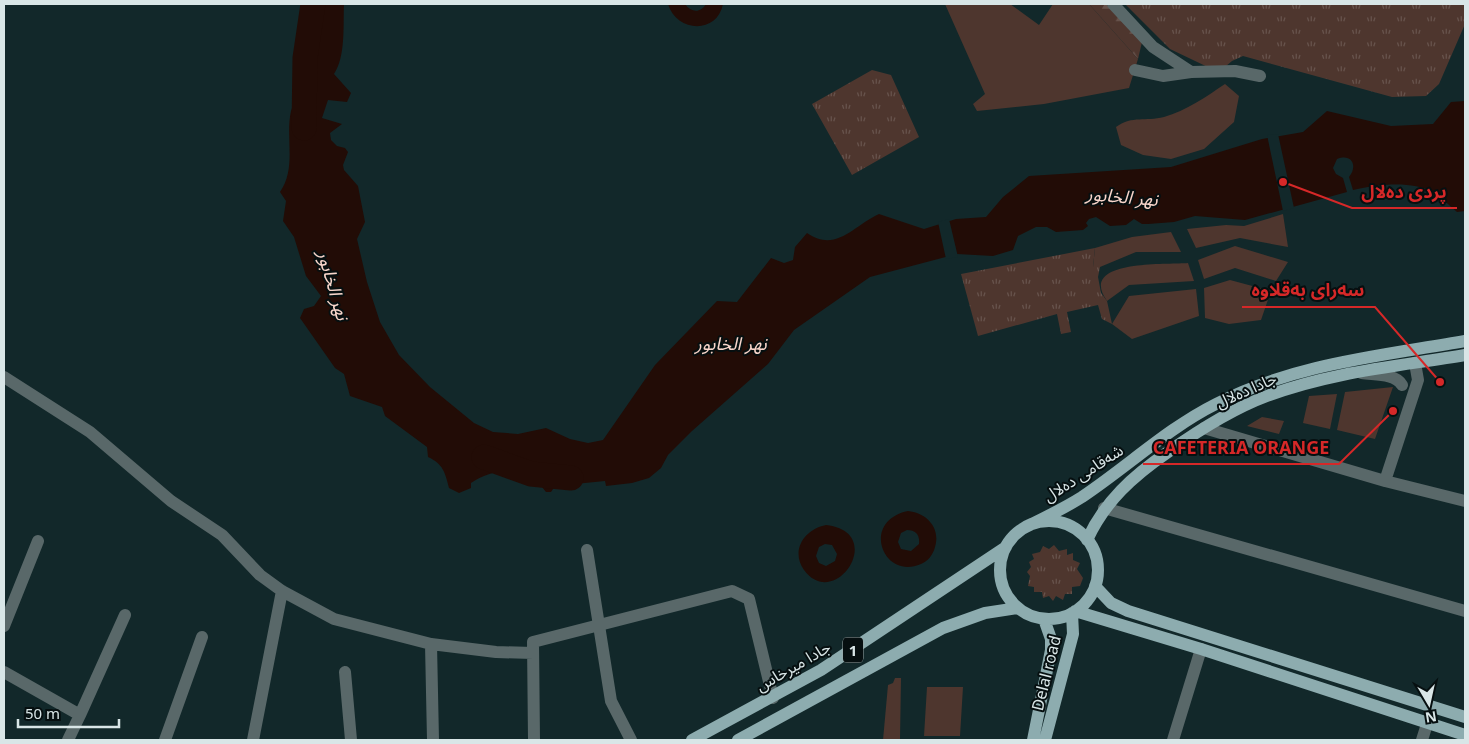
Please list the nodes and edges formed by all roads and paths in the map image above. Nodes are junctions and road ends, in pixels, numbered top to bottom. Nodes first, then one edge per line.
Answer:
1 (1113, 4) edge
2 (1135, 70) dead end
3 (1192, 72) junction
4 (1260, 76) dead end
5 (1465, 341) edge
6 (1465, 355) edge
7 (1415, 363) junction
8 (1362, 373) junction
9 (4, 377) edge
10 (1264, 382) joint
11 (1402, 385) dead end
12 (1204, 428) junction
13 (1385, 481) junction
14 (1465, 501) edge
15 (1104, 508) junction
16 (1022, 530) junction
17 (1087, 540) junction
18 (38, 541) dead end
19 (1006, 547) junction
20 (587, 550) dead end
21 (1095, 586) junction
22 (282, 591) junction
23 (1018, 608) junction
24 (1465, 611) edge
25 (1074, 612) junction
26 (124, 615) dead end
27 (1044, 619) junction
28 (4, 626) edge
29 (598, 627) junction
30 (202, 637) dead end
31 (430, 644) junction
32 (1201, 649) junction
33 (533, 653) junction
34 (4, 672) edge
35 (345, 672) dead end
36 (773, 698) junction
37 (80, 716) junction
38 (1465, 717) edge
39 (1427, 724) junction
40 (1465, 735) edge
41 (747, 739) edge
42 (68, 740) edge
43 (165, 740) edge
44 (253, 740) edge
45 (351, 740) edge
46 (433, 740) edge
47 (534, 740) edge
48 (631, 740) edge
49 (692, 740) edge
50 (1033, 740) edge
51 (1045, 740) edge
52 (1173, 740) edge
53 (1422, 740) edge

1 - 3 street
2 - 3 street
3 - 4 street
5 - 10 main road, جادا دەلال
6 - 7 main road, جادا دەلال
7 - 8 main road, جادا دەلال
7 - 13 street
8 - 11 street
8 - 12 main road, جادا دەلال
9 - 22 street
10 - 16 main road, شەقامی دەلال
12 - 13 street
12 - 15 main road, جادا دەلال
13 - 14 street
15 - 17 main road, جادا دەلال
15 - 24 street
16 - 17 main road
16 - 19 main road
17 - 21 main road
18 - 28 street
19 - 23 main road
19 - 36 main road, جادا ميرخاس / 1
20 - 29 street
21 - 25 main road
21 - 38 main road
22 - 31 street
22 - 44 street
23 - 27 main road
23 - 41 main road
25 - 27 main road
25 - 32 main road
25 - 51 main road, Delal road
26 - 37 street
27 - 50 main road, Delal road
29 - 33 street
29 - 36 street
29 - 48 street
30 - 43 street
31 - 33 street
31 - 46 street
32 - 39 main road
32 - 52 street
33 - 47 street
34 - 37 street
35 - 45 street
36 - 49 main road, جادا ميرخاس / 1
37 - 42 street
39 - 40 main road
39 - 53 street

